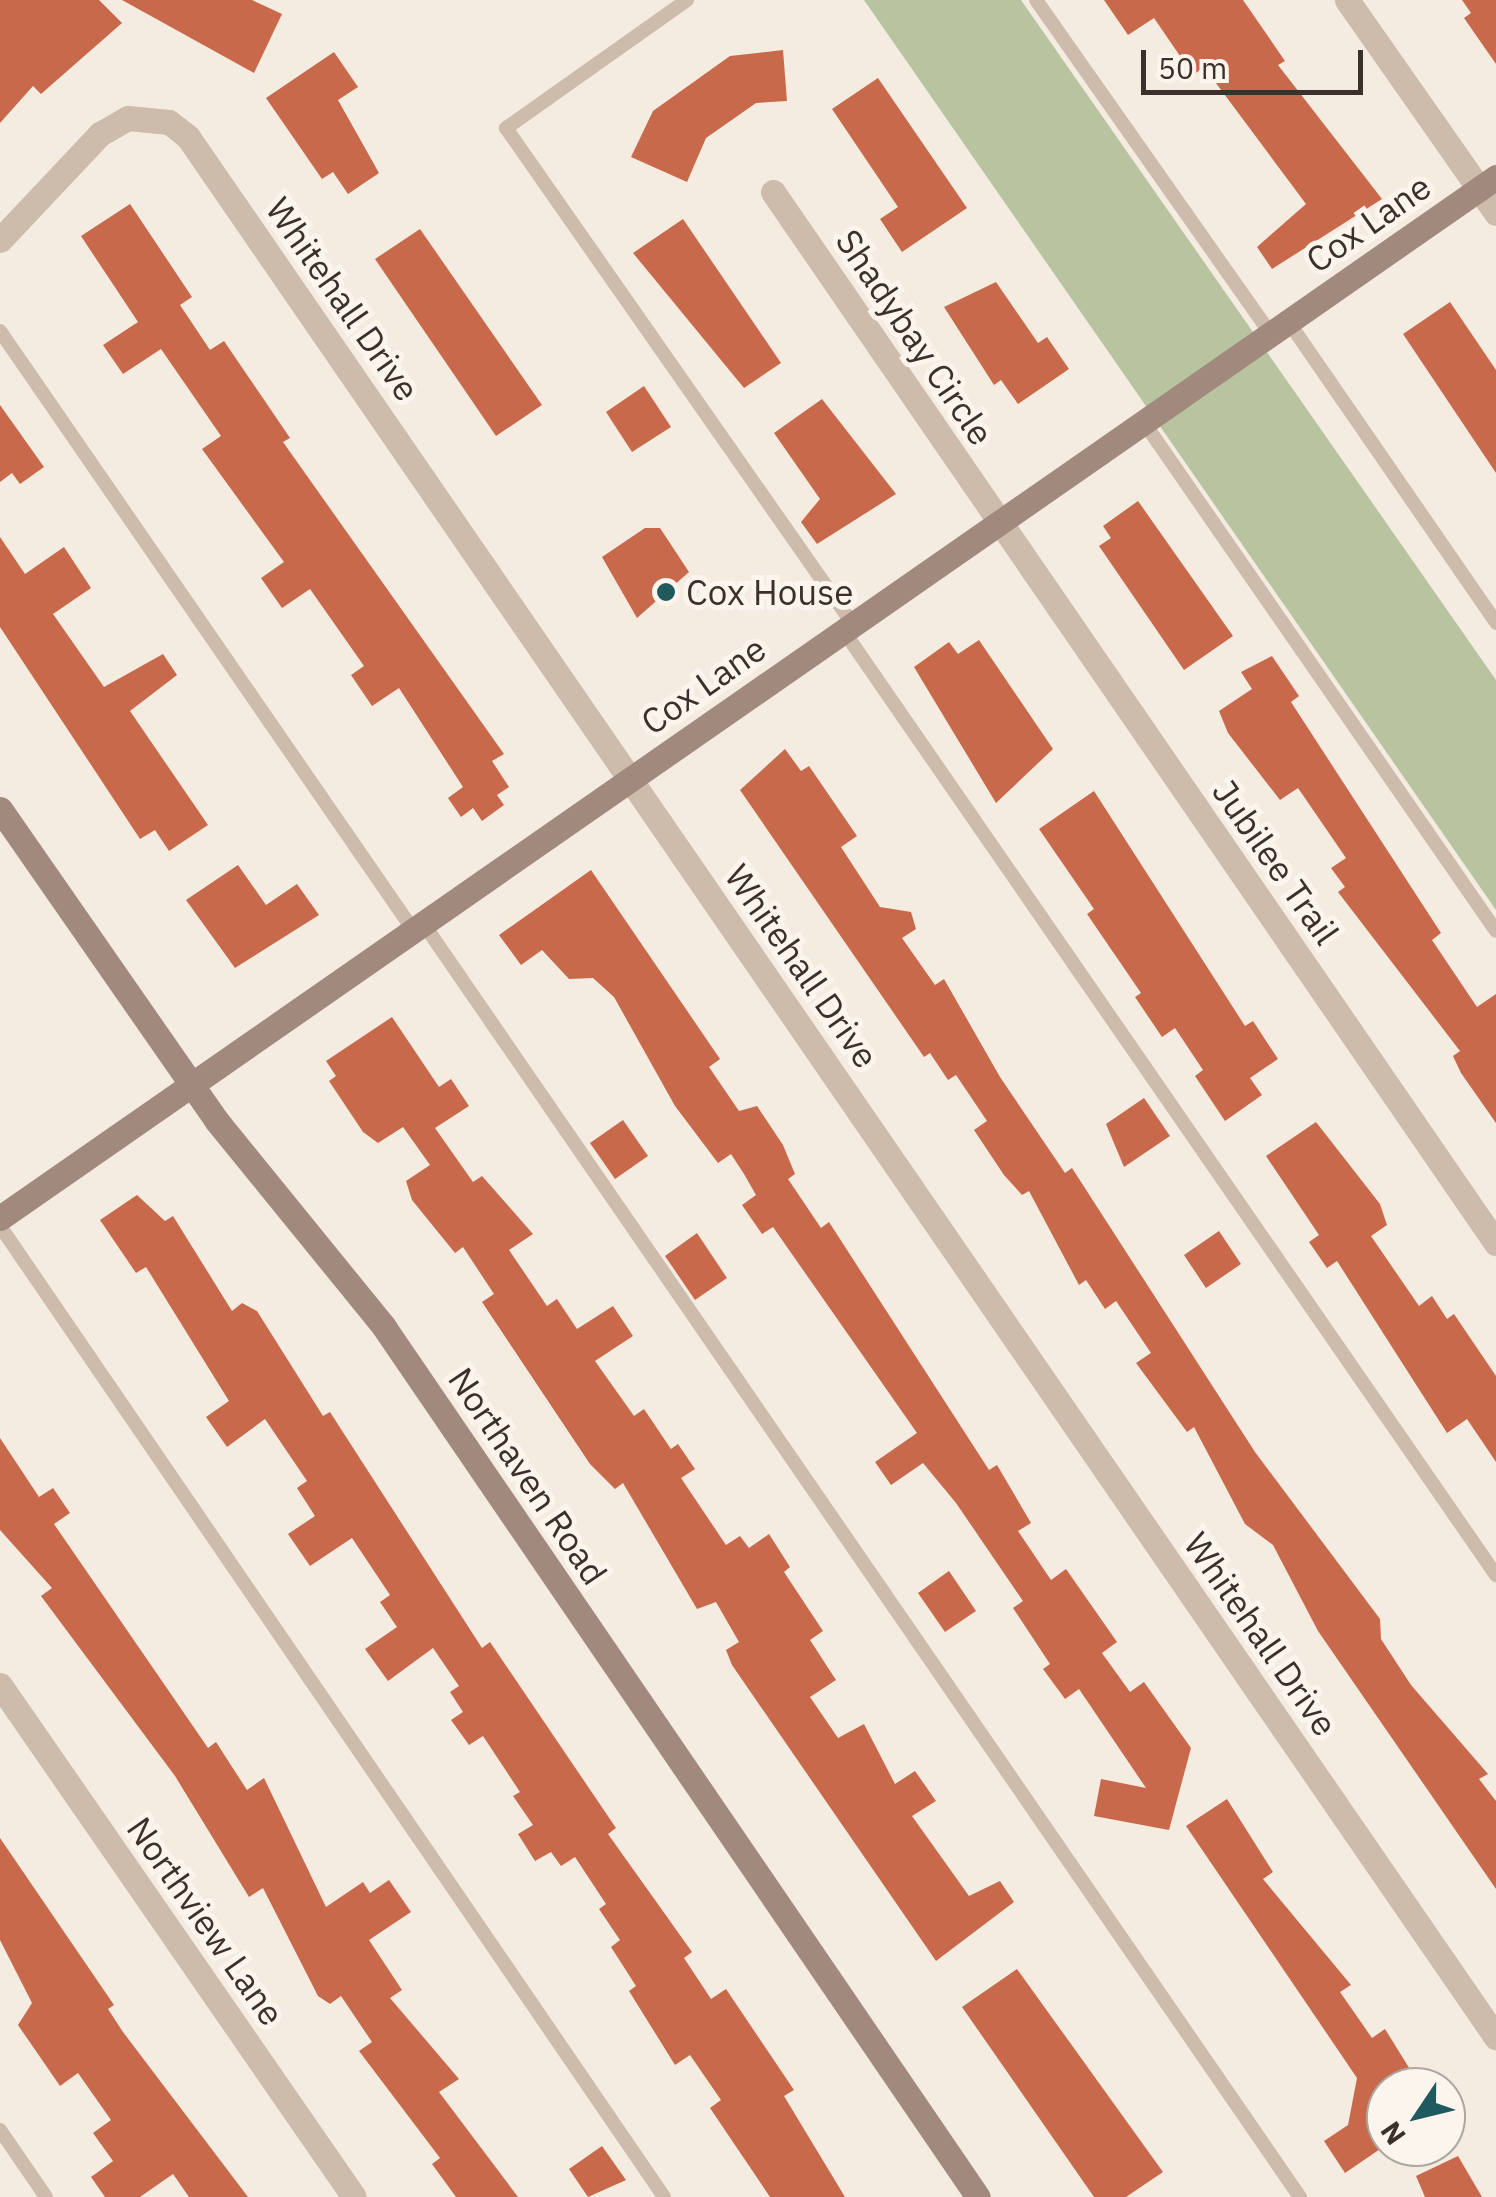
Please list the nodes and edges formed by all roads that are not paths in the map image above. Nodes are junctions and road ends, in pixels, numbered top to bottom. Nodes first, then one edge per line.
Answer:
1 (687, 0) edge
2 (1036, 0) edge
3 (1347, 0) edge
4 (1488, 183) edge
5 (773, 192) dead end
6 (1496, 213) edge
7 (0, 240) edge
8 (1279, 327) junction
9 (0, 331) edge
10 (1143, 422) junction
11 (999, 522) junction
12 (1496, 623) edge
13 (848, 627) junction
14 (630, 778) junction
15 (0, 809) edge
16 (418, 927) junction
17 (1496, 932) edge
18 (193, 1087) junction
19 (0, 1218) edge
20 (0, 1226) edge
21 (1496, 1242) edge
22 (1496, 1574) edge
23 (0, 1685) edge
24 (1496, 2037) edge
25 (0, 2130) edge
26 (46, 2197) edge
27 (354, 2197) edge
28 (664, 2197) edge
29 (978, 2197) edge
30 (1300, 2197) edge

1 - 13 lane
2 - 8 lane
3 - 4 street
4 - 6 street
4 - 8 street, Cox Lane
5 - 11 street, Shadybay Circle
7 - 14 street, Whitehall Drive
8 - 10 street, Cox Lane
8 - 12 lane
9 - 16 lane
10 - 11 street, Cox Lane
10 - 17 lane
11 - 13 street, Cox Lane
11 - 21 street, Jubilee Trail
13 - 14 street, Cox Lane
13 - 22 lane
14 - 16 street, Cox Lane
14 - 24 street, Whitehall Drive
15 - 18 street, Northaven Road
16 - 18 street, Cox Lane
16 - 30 lane
18 - 19 street, Cox Lane
18 - 29 street, Northaven Road
20 - 28 lane
23 - 27 street, Northview Lane
25 - 26 lane

